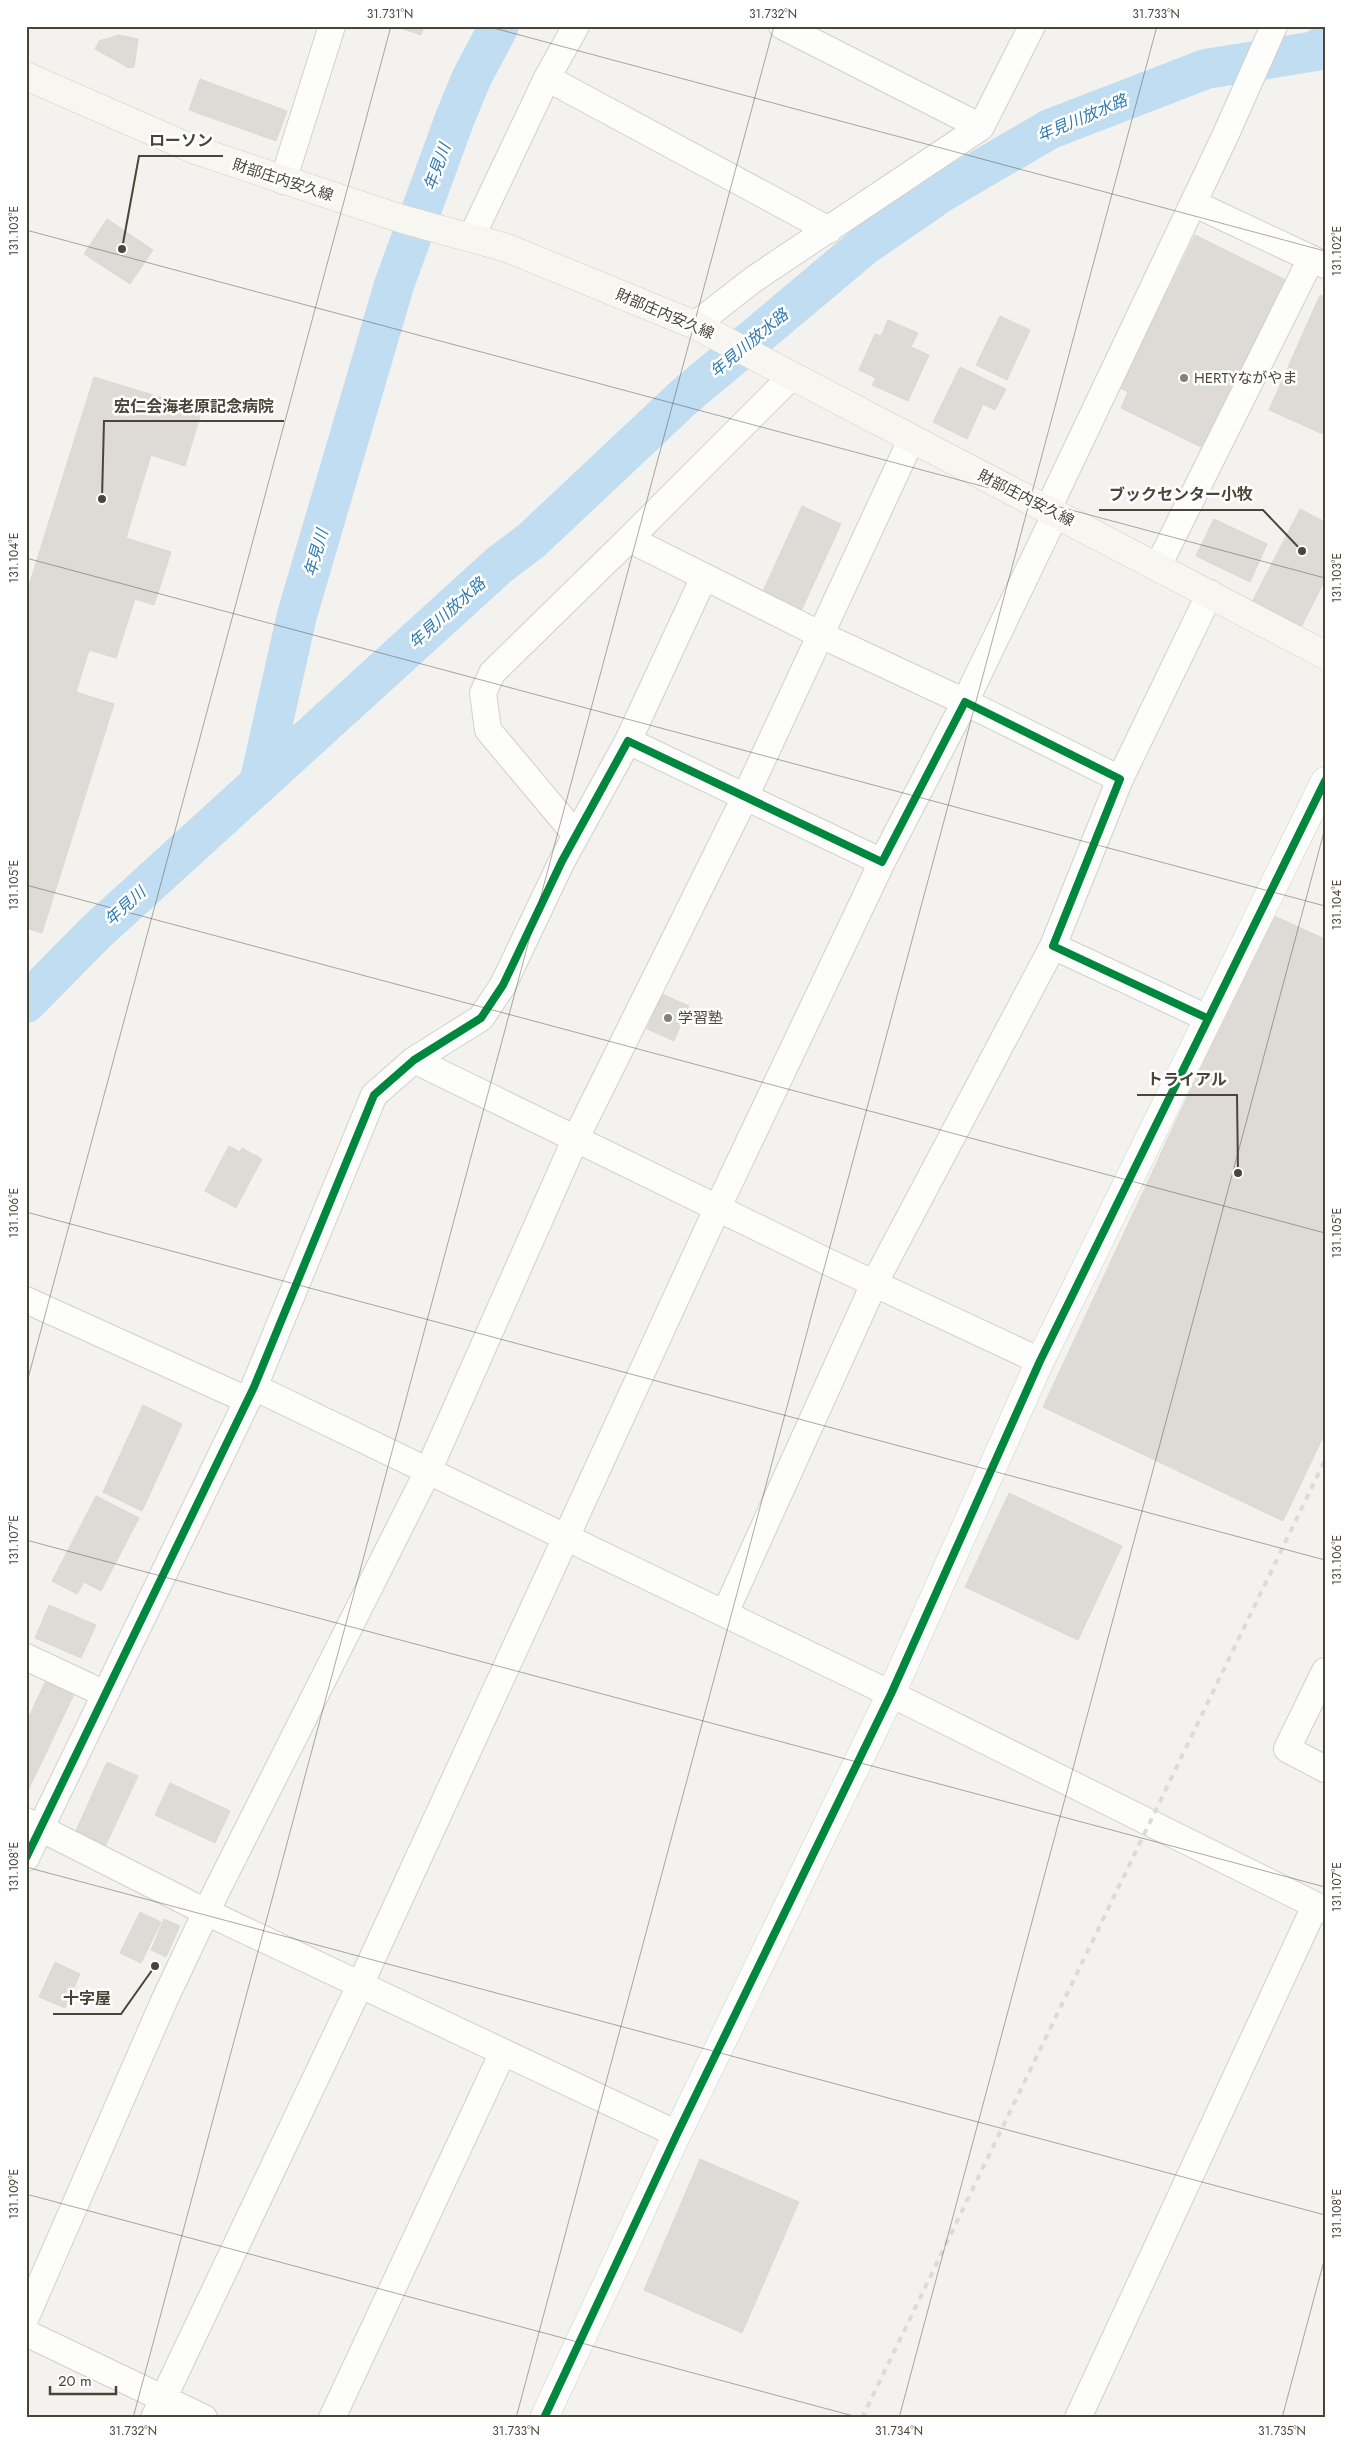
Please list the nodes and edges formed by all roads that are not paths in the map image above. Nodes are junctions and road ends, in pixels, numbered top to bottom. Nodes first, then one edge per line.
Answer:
1 (332, 26) edge
2 (576, 26) edge
3 (782, 26) edge
4 (1032, 26) edge
5 (1274, 26) edge
6 (26, 76) edge
7 (547, 78) junction
8 (981, 127) junction
9 (283, 181) junction
10 (1193, 203) junction
11 (829, 230) junction
12 (463, 237) junction
13 (1318, 262) edge
14 (703, 329) junction
15 (788, 374) junction
16 (912, 438) junction
17 (1052, 511) junction
18 (629, 539) junction
19 (1158, 566) junction
20 (704, 577) junction
21 (1210, 593) junction
22 (821, 635) junction
23 (1325, 654) edge
24 (965, 702) junction
25 (628, 741) junction
26 (1120, 779) junction
27 (1325, 781) edge
28 (745, 798) junction
29 (576, 835) junction
30 (882, 862) junction
31 (1053, 946) junction
32 (1207, 1018) junction
33 (414, 1060) junction
34 (575, 1140) junction
35 (717, 1209) junction
36 (874, 1284) junction
37 (26, 1300) edge
38 (1040, 1361) junction
39 (250, 1393) junction
40 (429, 1469) junction
41 (568, 1537) junction
42 (725, 1613) junction
43 (26, 1657) edge
44 (1325, 1671) edge
45 (105, 1694) junction
46 (891, 1694) junction
47 (1325, 1769) edge
48 (33, 1825) edge
49 (26, 1858) edge
50 (1320, 1908) edge
51 (206, 1912) junction
52 (360, 1985) junction
53 (503, 2052) junction
54 (677, 2134) junction
55 (26, 2317) edge
56 (26, 2333) edge
57 (159, 2407) edge
58 (204, 2418) edge
59 (332, 2418) edge
60 (544, 2418) edge
61 (1078, 2418) edge

1 - 9 street
2 - 7 street
3 - 8 street
4 - 8 street
5 - 10 street
6 - 9 main road, 財部庄内安久線
7 - 11 street
7 - 12 street
8 - 11 street
9 - 12 main road, 財部庄内安久線
10 - 13 street
10 - 17 street
11 - 14 street
12 - 14 main road, 財部庄内安久線
13 - 19 street
14 - 15 main road, 財部庄内安久線
15 - 16 main road, 財部庄内安久線
15 - 18 street
16 - 17 main road, 財部庄内安久線
16 - 22 street
17 - 19 main road, 財部庄内安久線
17 - 24 street
18 - 20 street
18 - 29 street
19 - 21 main road, 財部庄内安久線
20 - 22 street
20 - 25 street
21 - 23 main road, 財部庄内安久線
21 - 26 street
22 - 24 street
22 - 28 street
24 - 26 street
24 - 30 street
25 - 28 street
25 - 29 street
26 - 31 street
27 - 32 street
28 - 30 street
28 - 34 street
29 - 33 street
30 - 35 street
31 - 32 street
31 - 36 street
32 - 38 street
33 - 34 street
33 - 39 street
34 - 35 street
34 - 40 street
35 - 36 street
35 - 41 street
36 - 38 street
36 - 42 street
37 - 39 street
38 - 46 street
39 - 40 street
39 - 45 street
40 - 41 street
40 - 51 street
41 - 42 street
41 - 52 street
42 - 46 street
43 - 45 street
44 - 47 street
45 - 48 street
46 - 50 street
46 - 54 street
48 - 49 street
48 - 51 street
50 - 61 street
51 - 52 street
51 - 55 street
52 - 53 street
52 - 57 street
53 - 54 street
53 - 59 street
54 - 60 street
56 - 57 street
57 - 58 street

